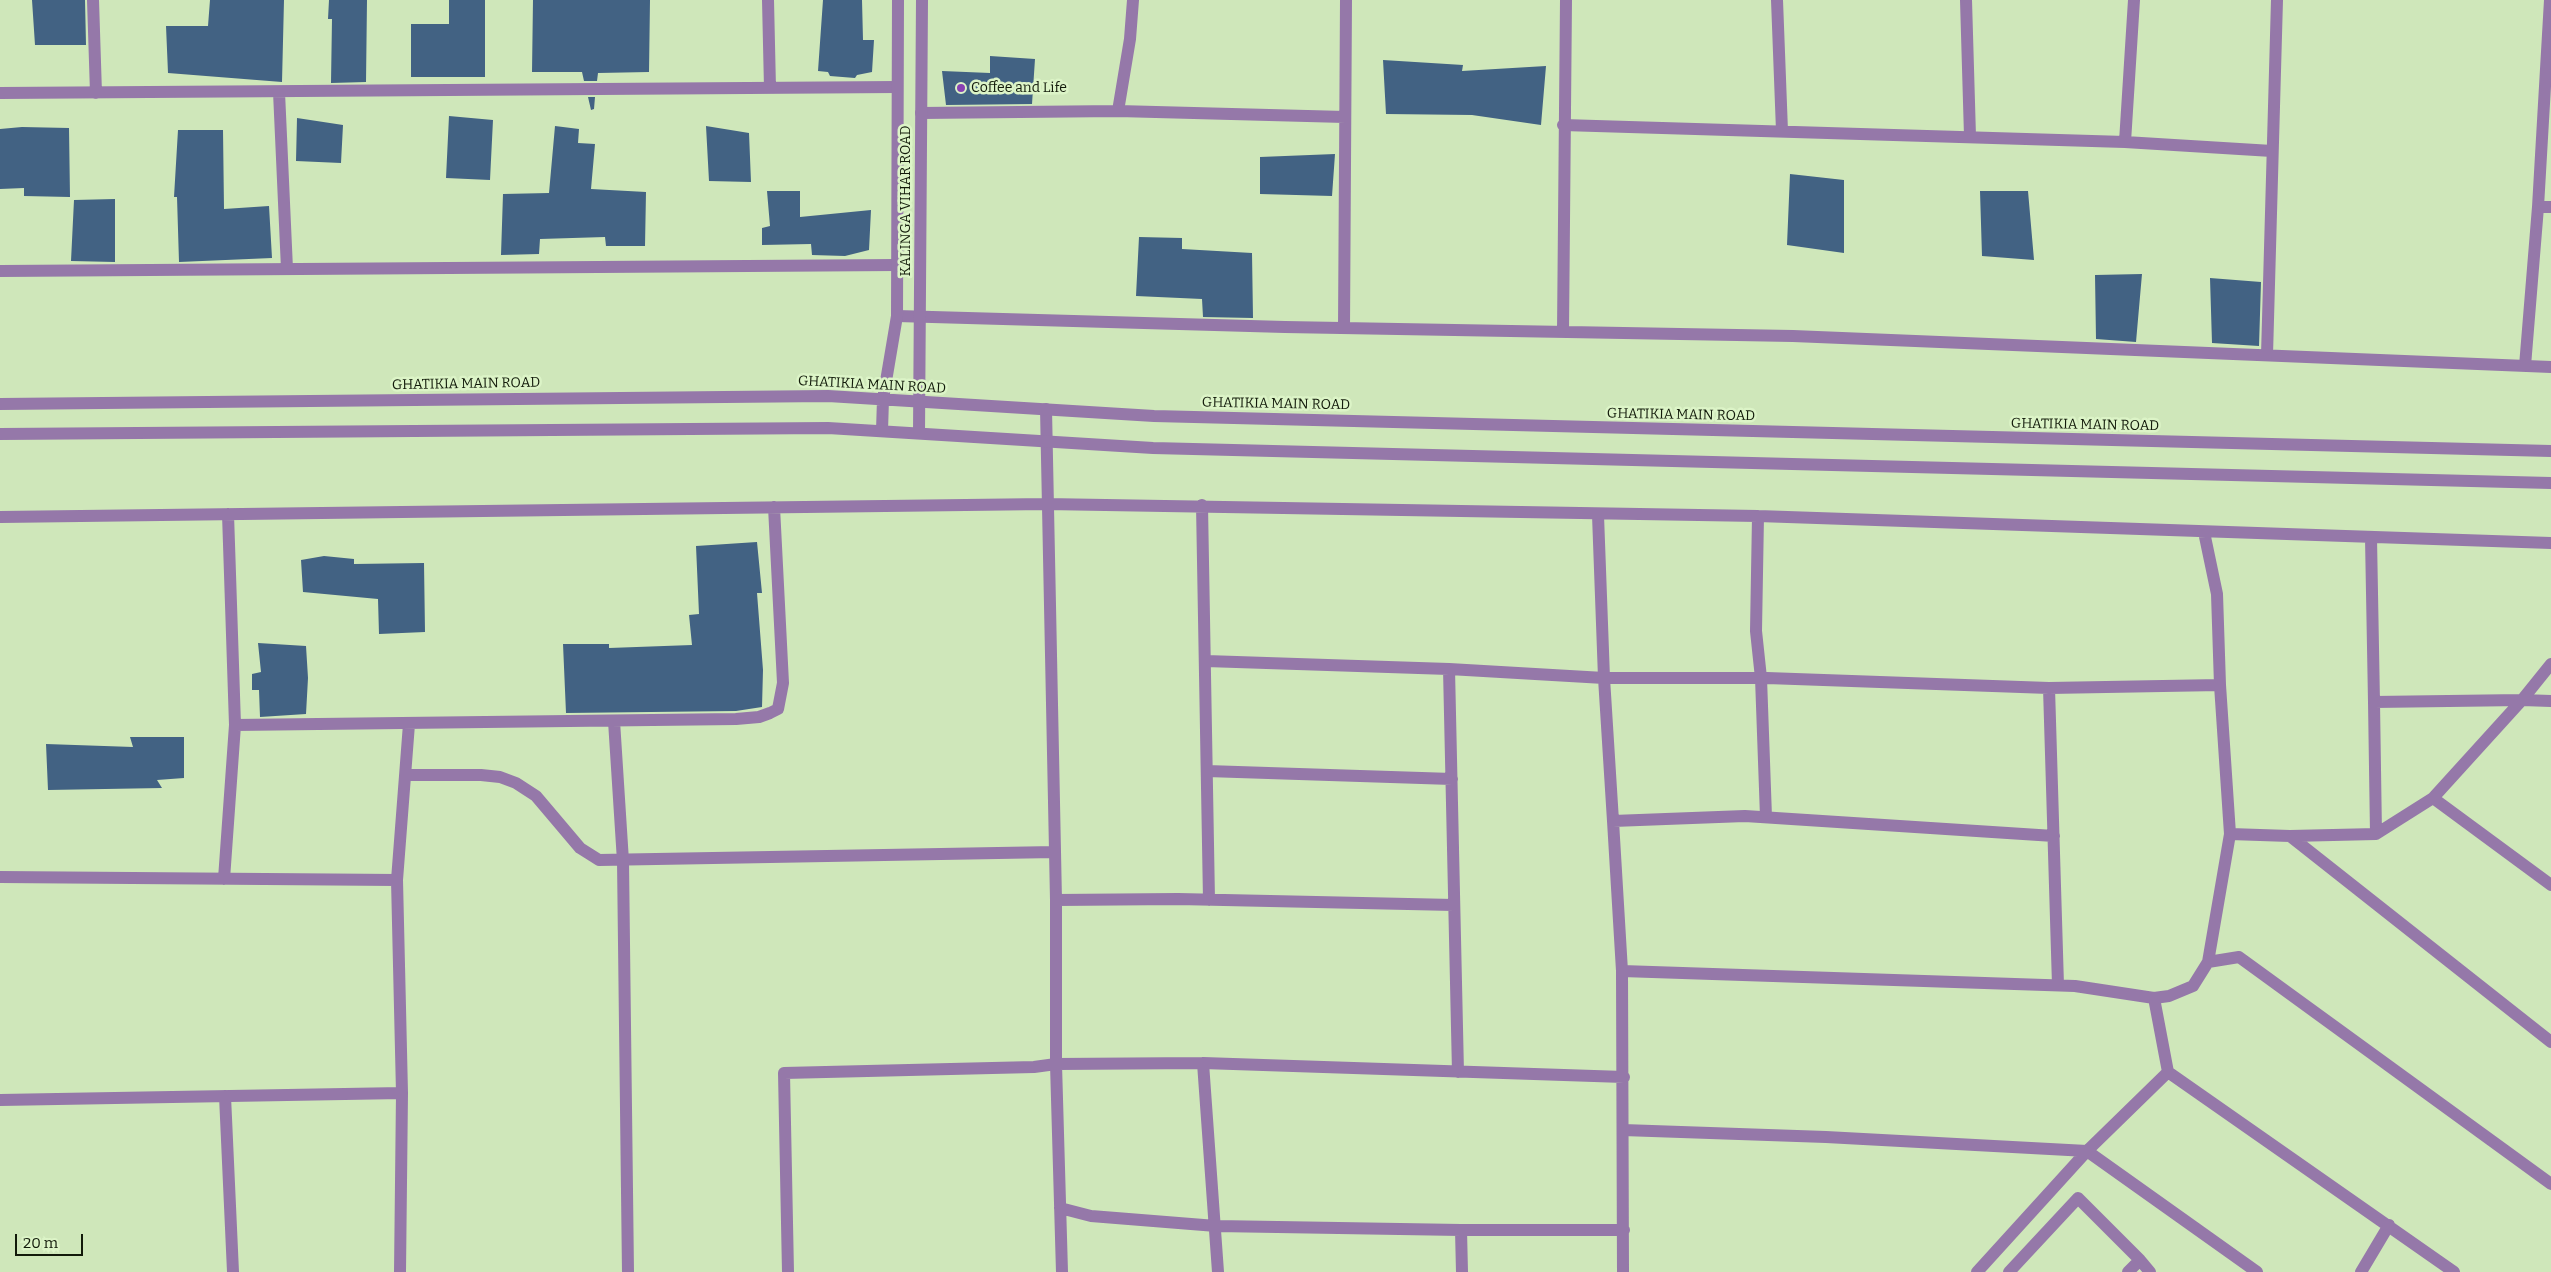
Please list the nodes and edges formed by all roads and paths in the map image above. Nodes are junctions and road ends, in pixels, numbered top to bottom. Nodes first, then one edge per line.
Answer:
1 (94, 0) edge
2 (768, 0) edge
3 (898, 0) edge
4 (922, 0) edge
5 (1132, 0) edge
6 (1346, 0) edge
7 (1566, 0) edge
8 (1777, 0) edge
9 (1966, 0) edge
10 (2134, 0) edge
11 (2277, 0) edge
12 (2550, 0) edge
13 (897, 87) junction
14 (770, 88) junction
15 (279, 92) junction
16 (0, 93) edge
17 (96, 93) junction
18 (1118, 111) junction
19 (921, 113) junction
20 (1345, 117) junction
21 (1563, 125) junction
22 (1782, 131) junction
23 (1970, 136) junction
24 (2125, 142) junction
25 (2272, 151) junction
26 (2538, 207) junction
27 (2551, 207) edge
28 (897, 265) junction
29 (287, 269) junction
30 (0, 271) edge
31 (897, 316) junction
32 (921, 316) junction
33 (1344, 328) junction
34 (1563, 332) junction
35 (2267, 355) junction
36 (2525, 366) junction
37 (2551, 367) edge
38 (883, 399) junction
39 (919, 402) junction
40 (0, 404) edge
41 (1046, 409) junction
42 (882, 431) junction
43 (919, 433) junction
44 (0, 434) edge
45 (1046, 441) junction
46 (2551, 451) edge
47 (2551, 483) edge
48 (1046, 504) junction
49 (1202, 505) junction
50 (774, 507) junction
51 (228, 514) junction
52 (1598, 515) junction
53 (1758, 516) junction
54 (0, 517) edge
55 (2204, 532) junction
56 (2371, 538) junction
57 (2551, 543) edge
58 (1206, 661) junction
59 (2551, 664) edge
60 (1450, 669) junction
61 (1604, 678) junction
62 (1761, 678) junction
63 (2220, 685) junction
64 (2049, 688) junction
65 (2522, 700) junction
66 (2551, 701) edge
67 (2374, 702) junction
68 (614, 721) junction
69 (408, 724) junction
70 (235, 725) junction
71 (1207, 771) junction
72 (406, 775) junction
73 (1452, 779) junction
74 (2432, 798) junction
75 (1766, 817) junction
76 (1613, 821) junction
77 (2230, 834) junction
78 (2376, 834) junction
79 (2054, 836) junction
80 (2290, 836) junction
81 (1055, 852) junction
82 (623, 861) junction
83 (0, 877) edge
84 (224, 879) junction
85 (397, 880) junction
86 (2551, 885) edge
87 (1056, 900) junction
88 (1209, 900) junction
89 (1454, 905) junction
90 (2208, 962) junction
91 (1622, 971) junction
92 (2058, 985) junction
93 (2154, 998) junction
94 (2551, 1042) edge
95 (1203, 1063) junction
96 (1056, 1064) junction
97 (1458, 1072) junction
98 (2168, 1072) junction
99 (1624, 1077) junction
100 (402, 1092) junction
101 (225, 1096) junction
102 (0, 1100) edge
103 (1624, 1130) junction
104 (2087, 1151) junction
105 (2551, 1184) edge
106 (1060, 1208) junction
107 (2389, 1225) junction
108 (1216, 1226) junction
109 (1462, 1230) junction
110 (1624, 1230) junction
111 (2140, 1260) junction
112 (233, 1272) edge
113 (400, 1272) edge
114 (628, 1272) edge
115 (788, 1272) edge
116 (1062, 1272) edge
117 (1218, 1272) edge
118 (1462, 1272) edge
119 (1623, 1272) edge
120 (1977, 1272) edge
121 (2009, 1272) edge
122 (2128, 1272) edge
123 (2150, 1272) edge
124 (2257, 1272) edge
125 (2361, 1272) edge
126 (2454, 1272) edge

1 - 17 street
2 - 14 street
3 - 13 street, KALINGA VIHAR ROAD
4 - 19 street, KALINGA VIHAR ROAD
5 - 18 street
6 - 20 street
7 - 21 street
8 - 22 street
9 - 23 street
10 - 24 street
11 - 25 street
12 - 26 street
13 - 14 street
13 - 28 street, KALINGA VIHAR ROAD
14 - 15 street
15 - 17 street
15 - 29 street
16 - 17 street
18 - 19 street
18 - 20 street
19 - 32 street, KALINGA VIHAR ROAD
20 - 33 street
21 - 22 street
21 - 34 street
22 - 23 street
23 - 24 street
24 - 25 street
25 - 35 street
26 - 27 street
26 - 36 street
28 - 29 street
28 - 31 street, KALINGA VIHAR ROAD
29 - 30 street
31 - 32 street
31 - 38 street, KALINGA VIHAR ROAD
32 - 33 street
32 - 39 street, KALINGA VIHAR ROAD
33 - 34 street
34 - 35 street
35 - 36 street
36 - 37 street
38 - 39 street, GHATIKIA MAIN ROAD
38 - 40 street, GHATIKIA MAIN ROAD
38 - 42 street, KALINGA VIHAR ROAD
39 - 41 street, GHATIKIA MAIN ROAD
39 - 43 street, KALINGA VIHAR ROAD
41 - 45 street
41 - 46 street, GHATIKIA MAIN ROAD
42 - 43 street
42 - 44 street
43 - 45 street
45 - 47 street
45 - 48 street
48 - 49 street
48 - 50 street
48 - 81 street
49 - 52 street
49 - 58 street
50 - 51 street
50 - 68 street
51 - 54 street
51 - 70 street
52 - 53 street
52 - 61 street
53 - 55 street
53 - 62 street
55 - 56 street
55 - 63 street
56 - 57 street
56 - 67 street
58 - 60 street
58 - 71 street
59 - 65 street
60 - 61 street
60 - 73 street
61 - 62 street
61 - 76 street
62 - 64 street
62 - 75 street
63 - 64 street
63 - 77 street
64 - 79 street
65 - 66 street
65 - 67 street
65 - 74 street
67 - 78 street
68 - 69 street
68 - 82 street
69 - 70 street
69 - 72 street
70 - 84 street
71 - 73 street
71 - 88 street
72 - 82 street
72 - 85 street
73 - 89 street
74 - 78 street
74 - 86 street
75 - 76 street
75 - 79 street
76 - 91 street
77 - 80 street
77 - 90 street
78 - 80 street
79 - 92 street
80 - 94 street
81 - 82 street
81 - 87 street
82 - 114 street
83 - 84 street
84 - 85 street
85 - 100 street
87 - 88 street
87 - 96 street
88 - 89 street
89 - 97 street
90 - 93 street
90 - 105 street
91 - 92 street
91 - 99 street
92 - 93 street
93 - 98 street
95 - 96 street
95 - 97 street
95 - 108 street
96 - 106 street
96 - 115 street
97 - 99 street
98 - 104 street
98 - 107 street
99 - 103 street
100 - 101 street
100 - 113 street
101 - 102 street
101 - 112 street
103 - 104 street
103 - 110 street
104 - 120 street
104 - 124 street
106 - 108 street
106 - 116 street
107 - 125 street
107 - 126 street
108 - 109 street
108 - 117 street
109 - 110 street
109 - 118 street
110 - 119 street
111 - 121 street
111 - 122 street
111 - 123 street

